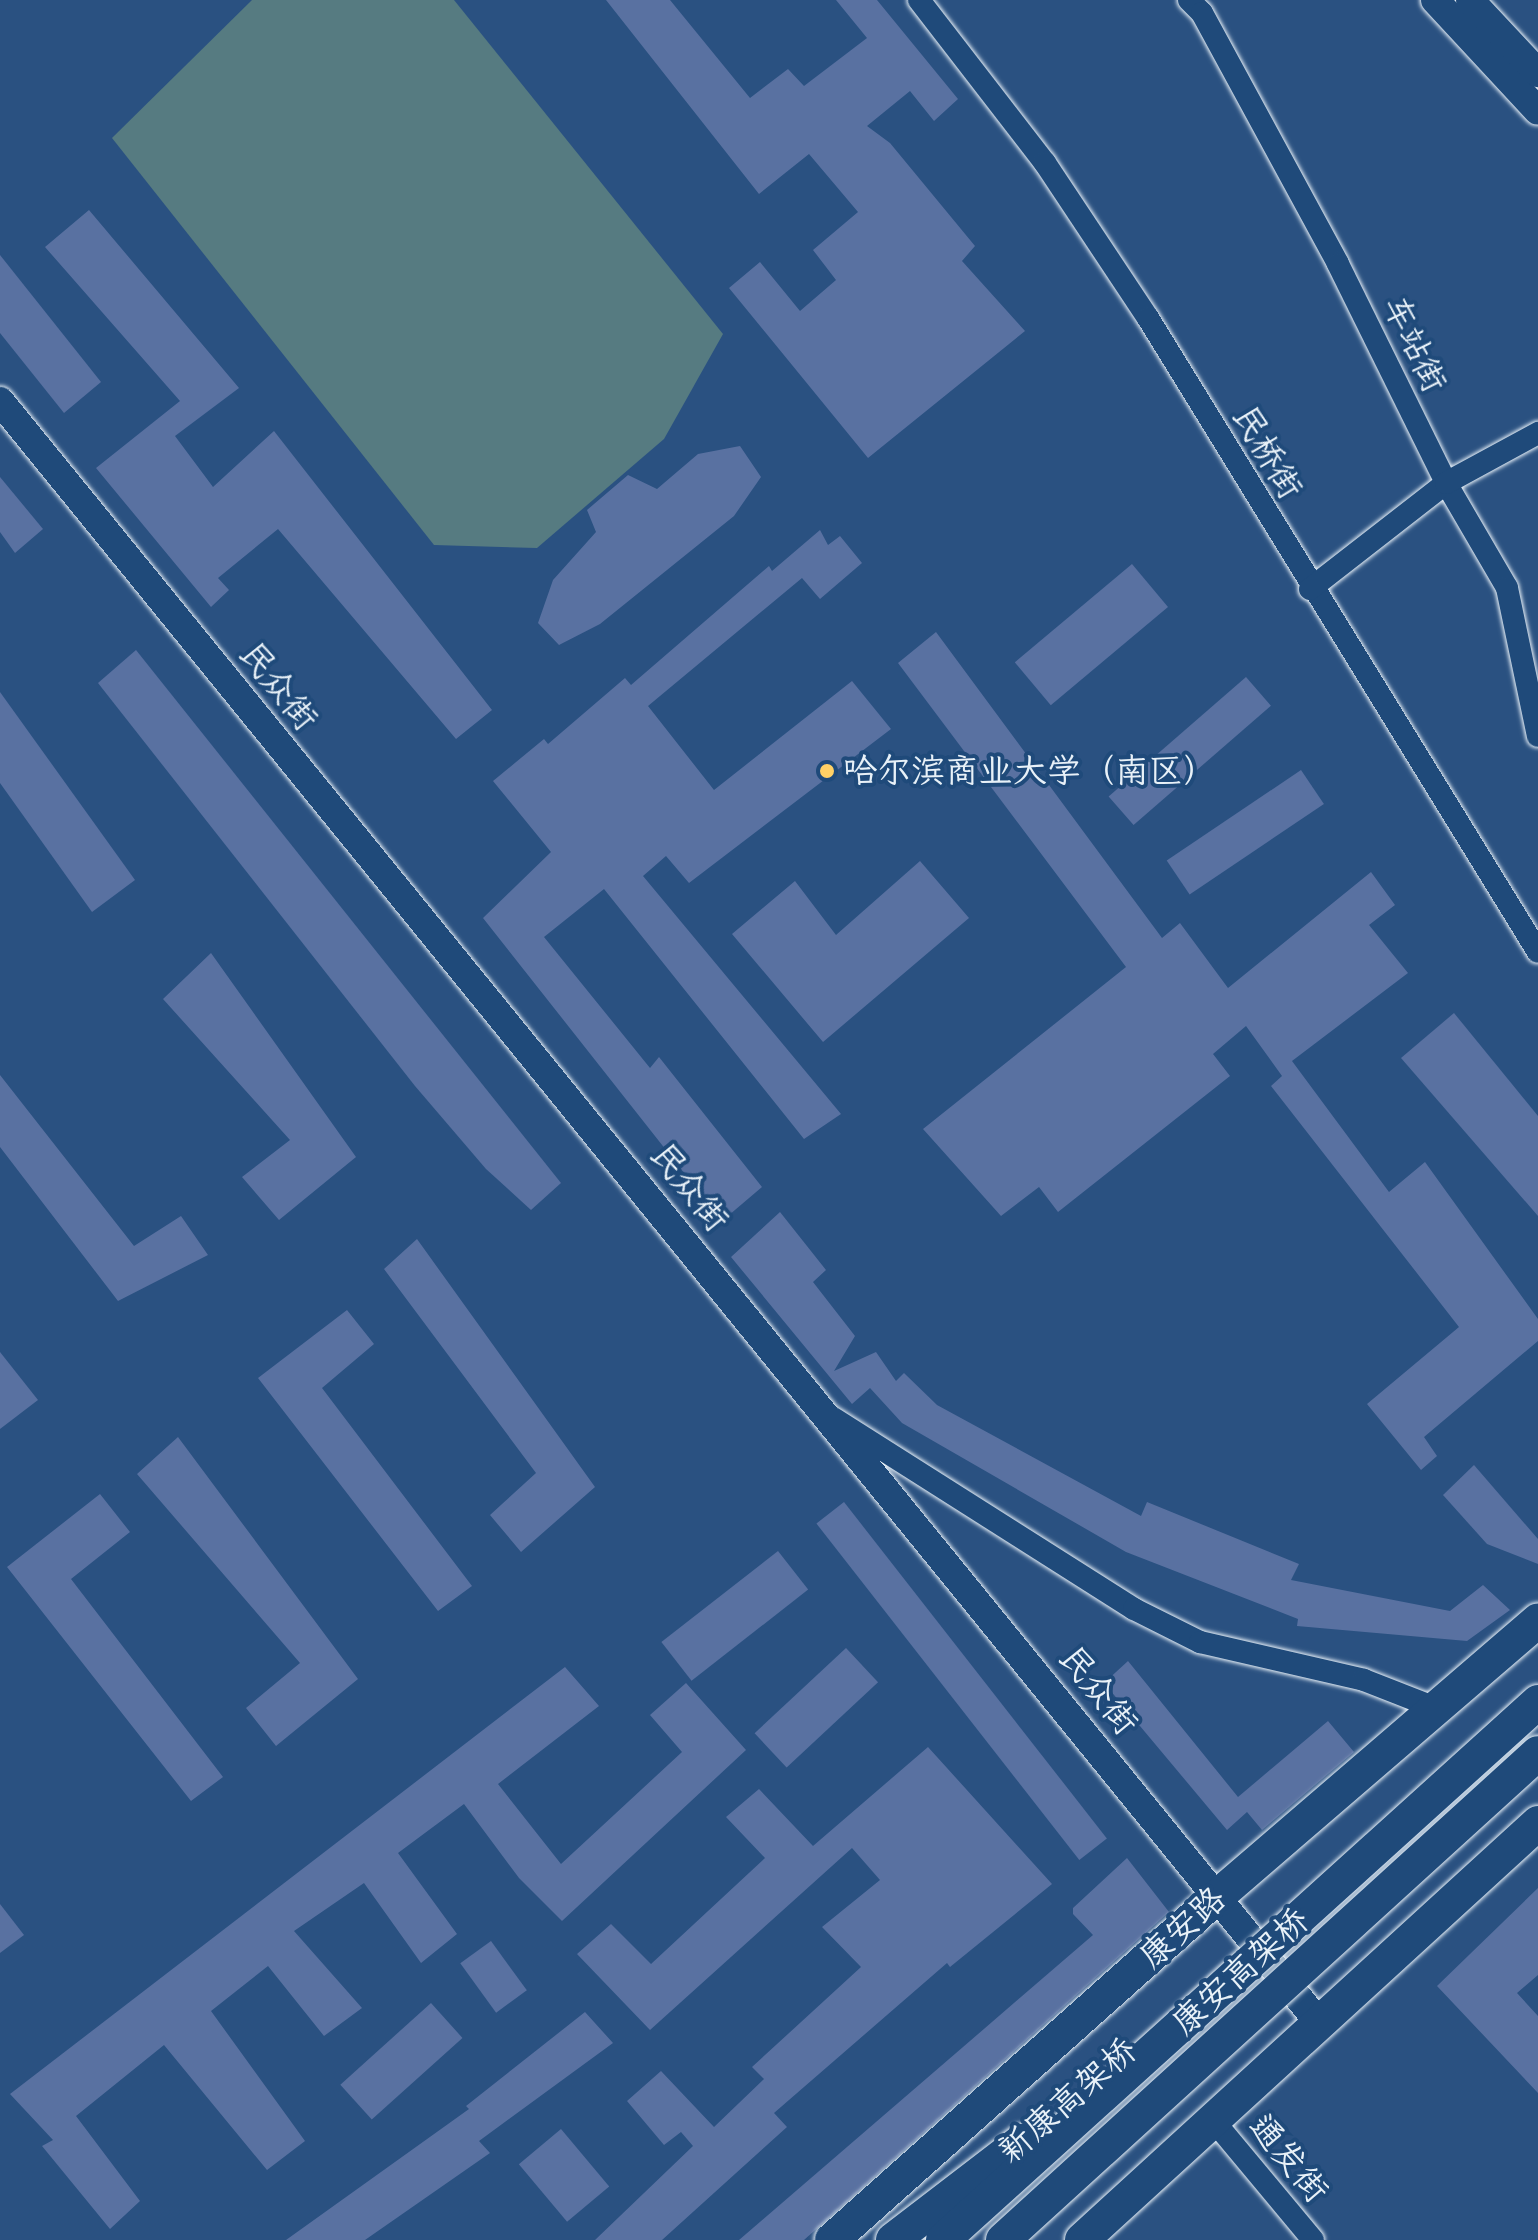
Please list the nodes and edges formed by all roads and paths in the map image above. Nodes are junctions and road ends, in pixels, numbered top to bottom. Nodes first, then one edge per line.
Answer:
1 (919, 0) edge
2 (1189, 0) edge
3 (1435, 0) edge
4 (1470, 0) edge
5 (1538, 73) edge
6 (1538, 111) edge
7 (0, 401) edge
8 (1538, 433) edge
9 (1446, 483) junction
10 (1310, 589) junction
11 (1538, 736) edge
12 (1538, 952) edge
13 (831, 1417) junction
14 (1538, 1621) edge
15 (1538, 1702) edge
16 (1438, 1709) junction
17 (1538, 1753) edge
18 (1538, 1823) edge
19 (1353, 1870) junction
20 (1219, 1895) junction
21 (1378, 1898) junction
22 (1319, 2023) junction
23 (1213, 2120) junction
24 (833, 2240) edge
25 (893, 2240) edge
26 (943, 2240) edge
27 (1003, 2240) edge
28 (1036, 2240) edge
29 (1082, 2240) edge
30 (1313, 2240) edge

1 - 10 street, 民桥街
2 - 9 street, 车站街
3 - 6 main road
4 - 5 main road
7 - 13 main road, 民众街
8 - 9 street
9 - 10 street
9 - 11 street, 车站街
10 - 12 street, 民桥街
13 - 16 street
13 - 20 main road, 民众街
14 - 16 highway, 康安路
15 - 19 highway, 康安高架桥, bridge
16 - 20 highway, 康安路
17 - 21 highway, 康安高架桥, bridge
18 - 22 highway
19 - 25 highway, 新康高架桥, bridge
19 - 26 highway, 康安高架桥, bridge
20 - 22 main road, 民众街
20 - 24 highway, 康安路
21 - 27 highway, 康安高架桥, bridge
21 - 28 highway, bridge
22 - 23 highway
23 - 29 highway
23 - 30 street, 通发街

